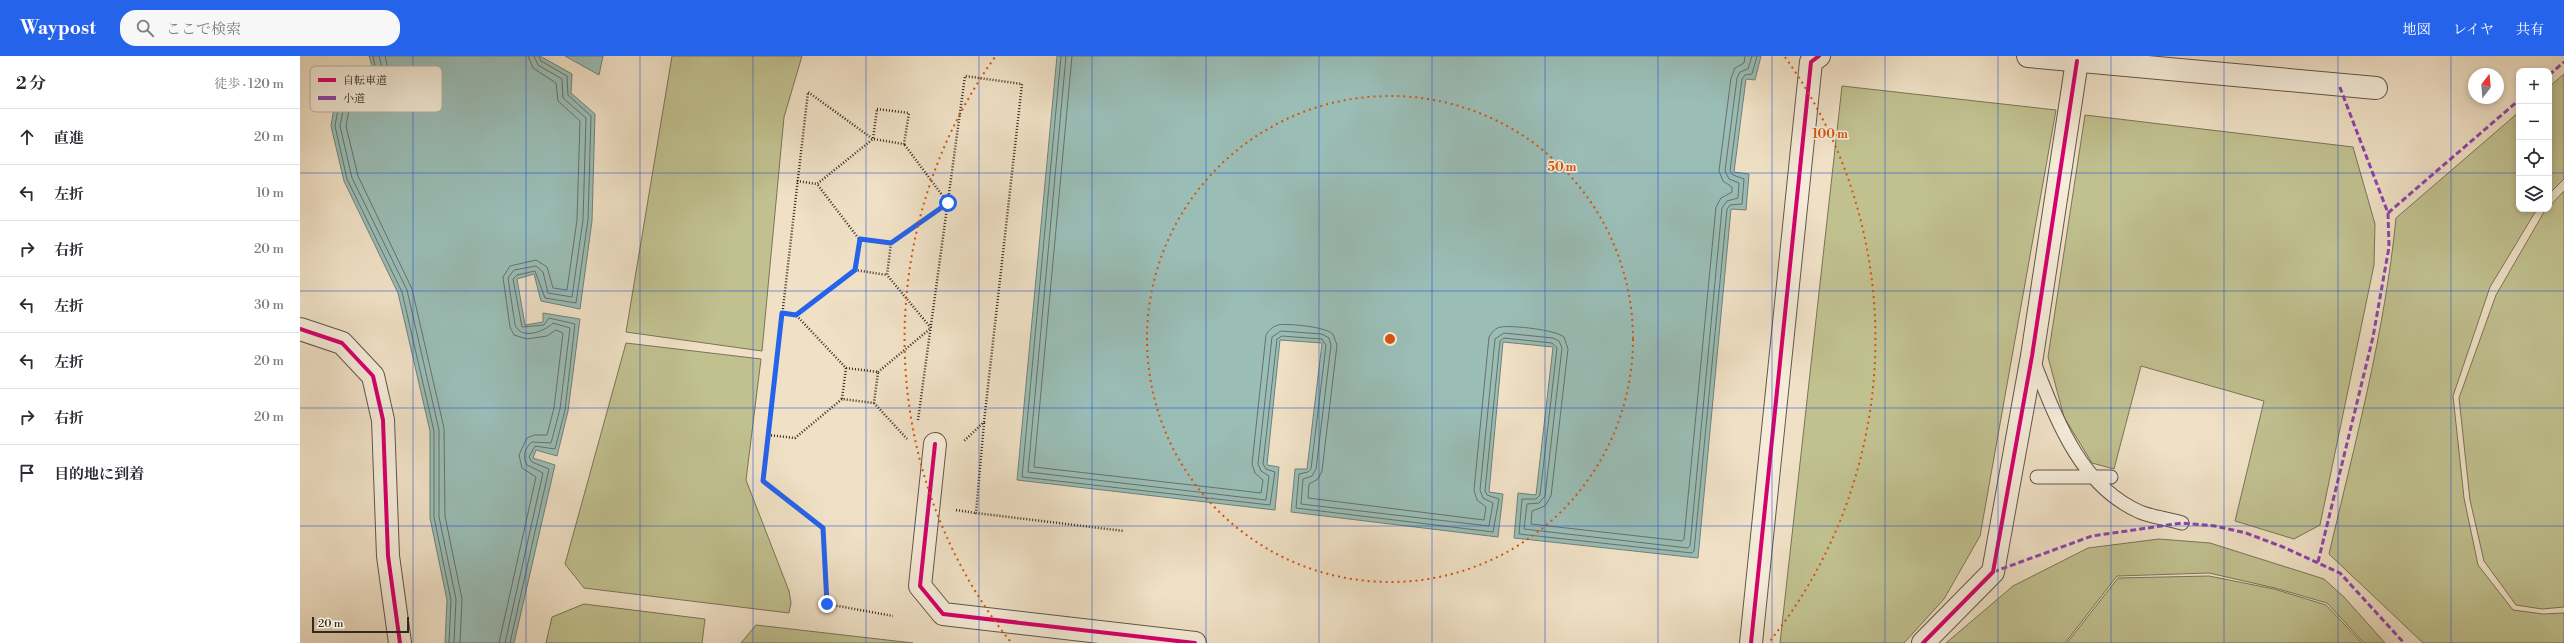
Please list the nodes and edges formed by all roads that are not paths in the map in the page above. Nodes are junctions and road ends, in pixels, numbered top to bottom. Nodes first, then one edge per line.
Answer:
1 (1819, 56) edge
2 (2028, 56) edge
3 (2077, 61) junction
4 (2376, 88) dead end
5 (300, 329) edge
6 (2032, 356) junction
7 (935, 444) dead end
8 (2093, 476) junction
9 (2037, 477) dead end
10 (2111, 477) dead end
11 (2182, 523) dead end
12 (400, 643) edge
13 (1195, 643) edge
14 (1751, 643) edge
15 (1923, 643) edge

1 - 14 street
2 - 3 street
3 - 4 street
3 - 6 street
5 - 12 street
6 - 8 lane
6 - 15 street
7 - 13 street
8 - 9 lane
8 - 10 lane
8 - 11 lane

